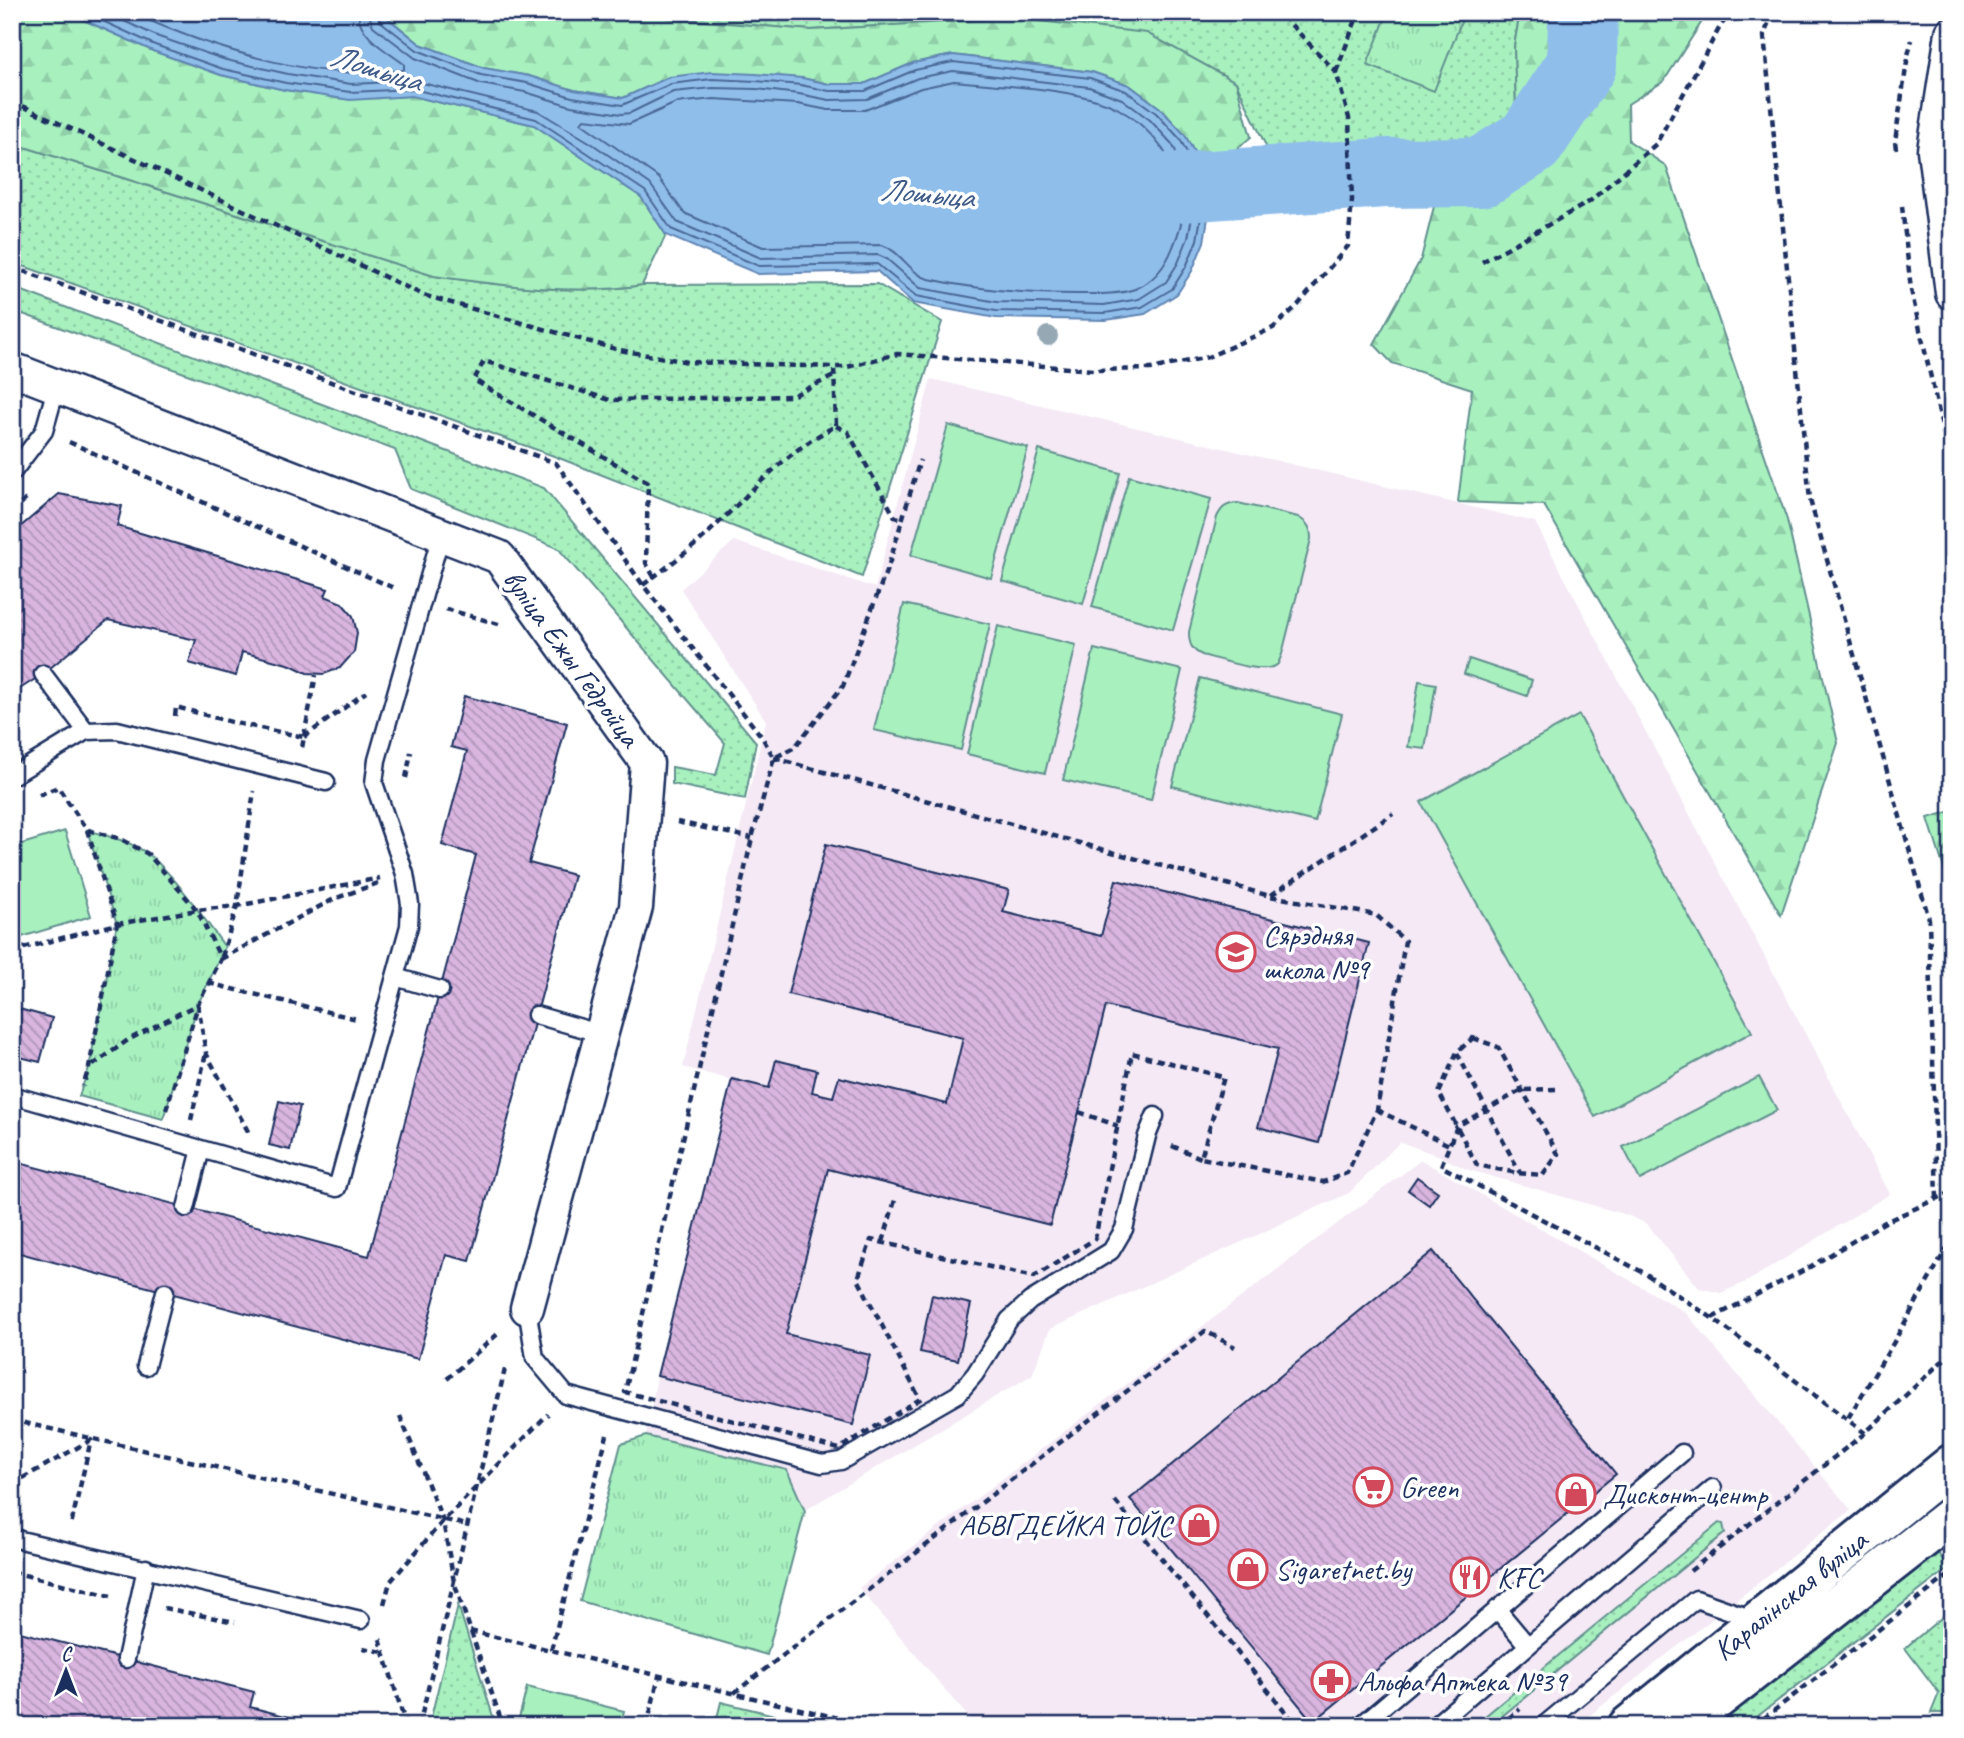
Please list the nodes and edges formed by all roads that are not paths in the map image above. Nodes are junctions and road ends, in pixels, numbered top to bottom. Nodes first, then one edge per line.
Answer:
1 (1952, 33) edge
2 (1952, 293) edge
3 (12, 369) edge
4 (57, 385) junction
5 (12, 473) edge
6 (441, 535) junction
7 (43, 674) dead end
8 (86, 731) junction
9 (12, 776) edge
10 (326, 782) dead end
11 (395, 977) junction
12 (440, 989) dead end
13 (536, 1016) dead end
14 (602, 1034) junction
15 (12, 1095) edge
16 (1155, 1115) dead end
17 (201, 1149) junction
18 (186, 1208) dead end
19 (165, 1292) dead end
20 (527, 1308) joint
21 (146, 1366) dead end
22 (1682, 1453) dead end
23 (1952, 1464) edge
24 (1713, 1488) dead end
25 (1952, 1516) edge
26 (12, 1538) edge
27 (146, 1568) junction
28 (1497, 1609) junction
29 (361, 1620) dead end
30 (1758, 1621) junction
31 (1528, 1646) junction
32 (126, 1659) dead end
33 (1360, 1726) edge
34 (1434, 1726) edge
35 (1543, 1726) edge
36 (1628, 1726) edge
37 (1683, 1726) edge

1 - 2 street
3 - 4 street, вуліца Ежы Гедройца
4 - 5 lane
4 - 6 street, вуліца Ежы Гедройца
6 - 11 lane
6 - 14 street, вуліца Ежы Гедройца
7 - 8 lane
8 - 9 lane
8 - 10 lane
11 - 12 lane
11 - 17 lane
13 - 14 lane
14 - 20 street, вуліца Ежы Гедройца
15 - 17 lane
16 - 20 lane
17 - 18 lane
19 - 21 lane
22 - 28 lane
23 - 30 main road, Каралінская вуліца
24 - 31 lane
25 - 37 main road, Каралінская вуліца
26 - 27 lane
27 - 29 lane
27 - 32 lane
28 - 31 lane
28 - 33 lane
30 - 35 lane
30 - 36 main road, Каралінская вуліца
31 - 34 lane

